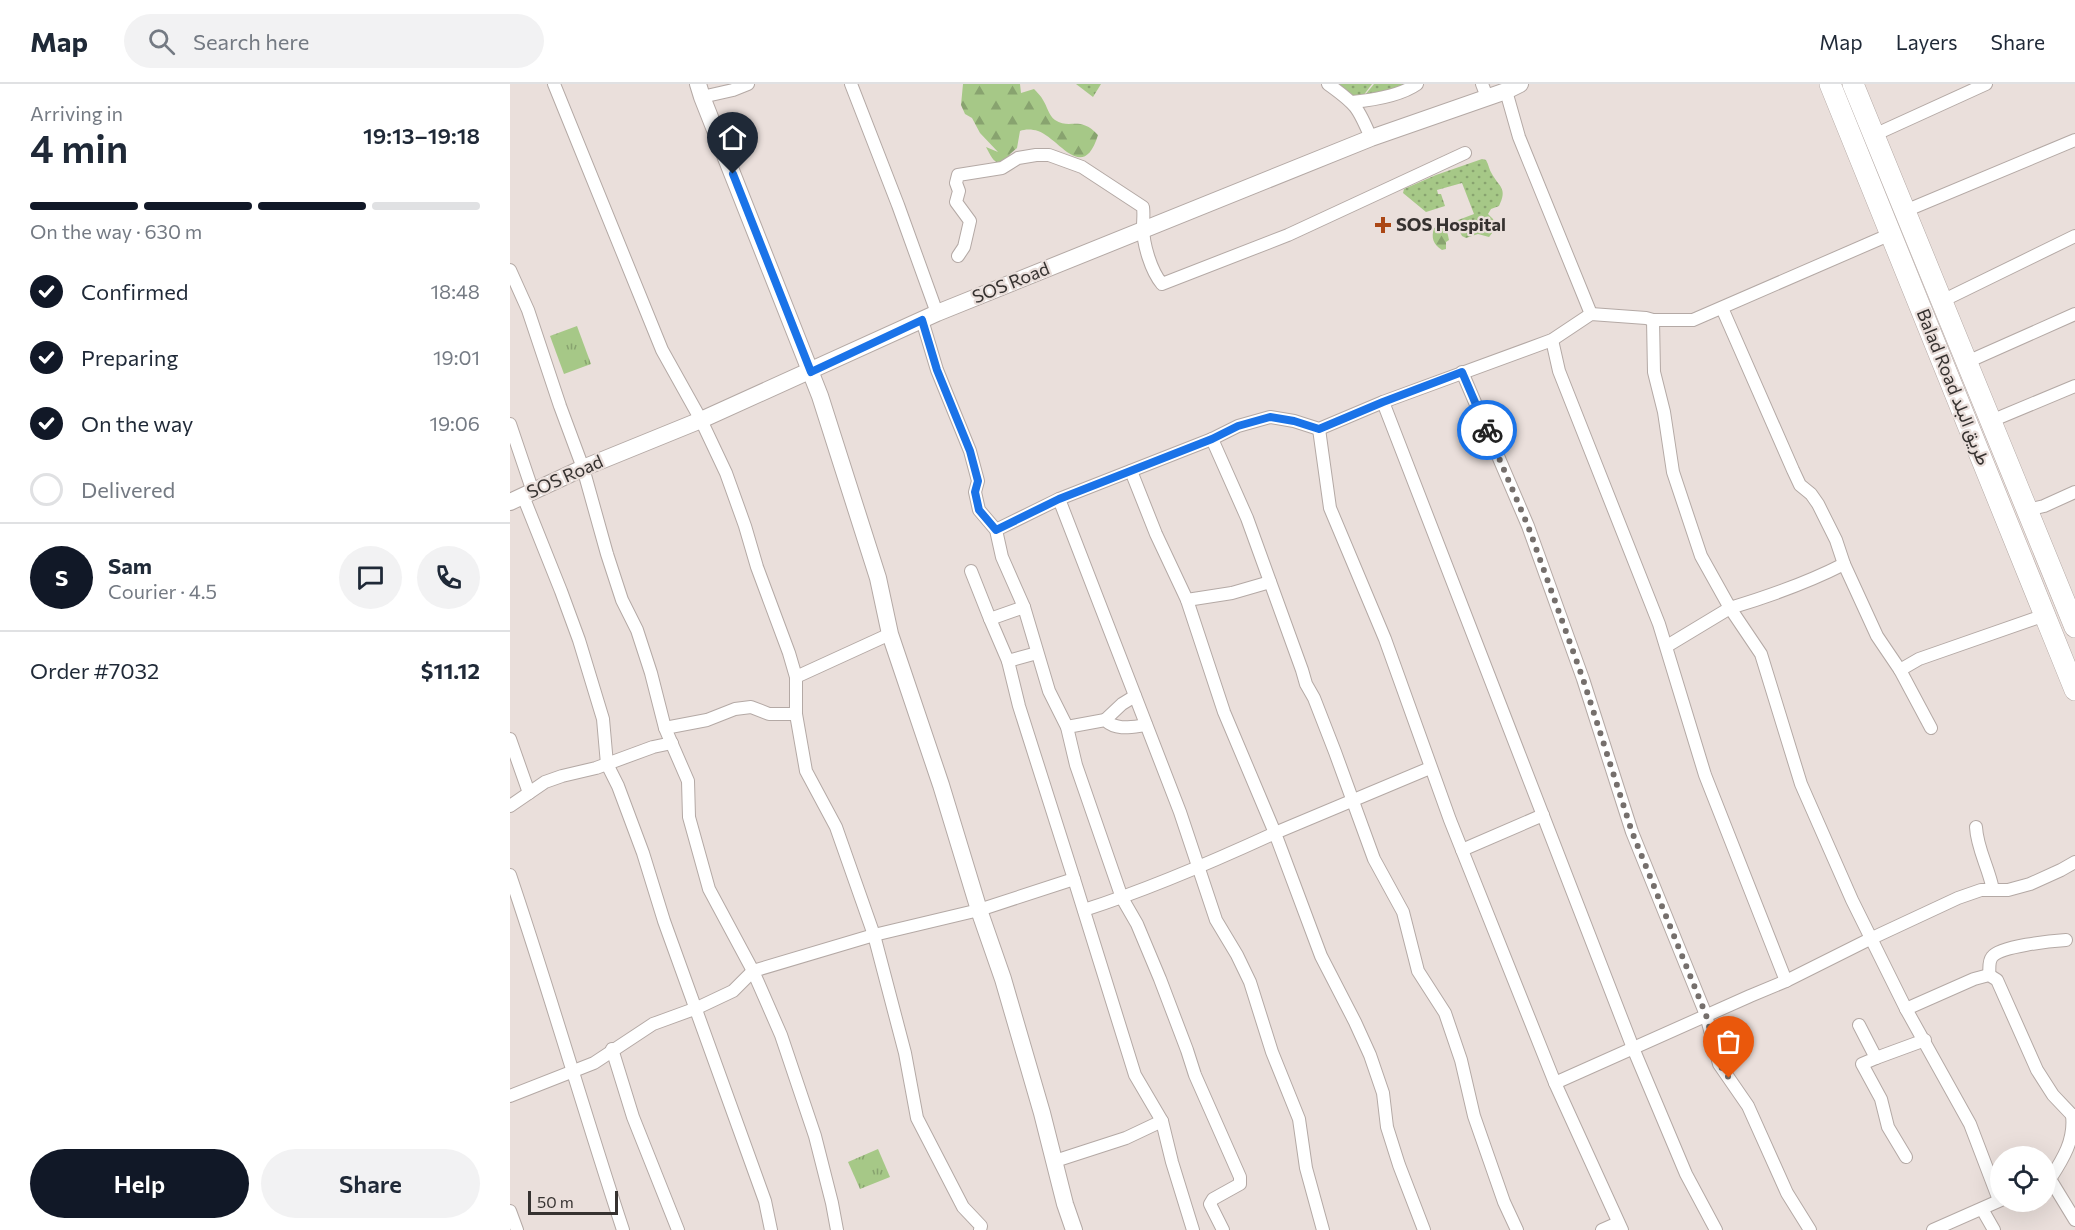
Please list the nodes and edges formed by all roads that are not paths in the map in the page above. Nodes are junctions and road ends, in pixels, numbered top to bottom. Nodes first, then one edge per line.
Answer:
1 (554, 84) edge
2 (748, 84) edge
3 (851, 84) edge
4 (1328, 84) edge
5 (1418, 84) edge
6 (1830, 84) edge
7 (1853, 84) edge
8 (1986, 84) edge
9 (1513, 88) edge
10 (700, 91) edge
11 (1484, 91) edge
12 (1352, 102) junction
13 (1874, 135) junction
14 (1371, 138) junction
15 (2075, 140) edge
16 (1465, 153) dead end
17 (1905, 211) junction
18 (1143, 229) junction
19 (1891, 234) junction
20 (2075, 236) edge
21 (958, 256) dead end
22 (510, 270) edge
23 (1942, 301) junction
24 (1722, 308) junction
25 (1591, 314) junction
26 (2075, 314) edge
27 (929, 316) junction
28 (1653, 320) junction
29 (1552, 340) junction
30 (1967, 362) junction
31 (811, 372) junction
32 (1462, 372) junction
33 (2075, 386) edge
34 (1383, 402) junction
35 (701, 420) junction
36 (1991, 421) junction
37 (510, 424) edge
38 (1319, 429) junction
39 (1212, 439) junction
40 (583, 468) junction
41 (1131, 471) junction
42 (2075, 492) edge
43 (522, 497) edge
44 (1059, 499) junction
45 (2027, 510) junction
46 (996, 530) junction
47 (1844, 564) junction
48 (971, 571) dead end
49 (1270, 582) junction
50 (2069, 593) edge
51 (1188, 600) junction
52 (1024, 607) junction
53 (1730, 608) junction
54 (2045, 615) junction
55 (990, 619) junction
56 (2075, 627) edge
57 (890, 634) junction
58 (1667, 646) junction
59 (1037, 653) junction
60 (1008, 661) junction
61 (1900, 670) junction
62 (796, 677) junction
63 (2075, 690) edge
64 (1135, 696) junction
65 (796, 714) junction
66 (1105, 720) junction
67 (1146, 725) junction
68 (1067, 727) junction
69 (665, 728) junction
70 (1931, 728) dead end
71 (510, 739) edge
72 (672, 743) junction
73 (607, 764) junction
74 (1431, 768) junction
75 (529, 793) junction
76 (1353, 802) junction
77 (510, 806) edge
78 (1543, 815) junction
79 (1976, 827) dead end
80 (1275, 833) junction
81 (1462, 850) junction
82 (2075, 861) edge
83 (1199, 868) junction
84 (510, 875) edge
85 (1074, 879) junction
86 (1993, 890) junction
87 (1122, 898) junction
88 (979, 910) junction
89 (1084, 910) junction
90 (874, 935) junction
91 (1870, 939) junction
92 (2066, 940) dead end
93 (753, 971) junction
94 (1989, 975) junction
95 (1786, 981) junction
96 (697, 1008) junction
97 (1906, 1009) junction
98 (1706, 1015) junction
99 (1859, 1025) dead end
100 (1925, 1040) junction
101 (1633, 1048) junction
102 (612, 1049) junction
103 (1876, 1058) junction
104 (572, 1072) junction
105 (1555, 1083) junction
106 (510, 1096) edge
107 (2074, 1115) edge
108 (1162, 1121) junction
109 (1906, 1157) dead end
110 (1055, 1161) junction
111 (2056, 1167) edge
112 (1990, 1175) edge
113 (2056, 1192) edge
114 (1990, 1205) edge
115 (1982, 1209) junction
116 (510, 1211) edge
117 (2075, 1220) edge
118 (1620, 1226) edge
119 (517, 1230) edge
120 (623, 1230) edge
121 (678, 1230) edge
122 (771, 1230) edge
123 (837, 1230) edge
124 (980, 1230) edge
125 (1074, 1230) edge
126 (1193, 1230) edge
127 (1223, 1230) edge
128 (1323, 1230) edge
129 (1424, 1230) edge
130 (1517, 1230) edge
131 (1602, 1230) edge
132 (1716, 1230) edge
133 (1810, 1230) edge
134 (1933, 1230) edge
135 (1994, 1230) edge

1 - 35 street
2 - 10 street
3 - 27 street
4 - 12 street
5 - 12 street
6 - 19 highway, Balad Road طريق البلد
7 - 13 highway, Balad Road طريق البلد
8 - 13 street
9 - 11 street, SOS Road
9 - 25 street
10 - 31 street
11 - 14 street, SOS Road
12 - 14 street
13 - 17 highway, Balad Road طريق البلد
14 - 18 street, SOS Road
15 - 17 street
16 - 18 street
17 - 23 highway, Balad Road طريق البلد
18 - 21 street
18 - 27 street, SOS Road
19 - 24 street
19 - 54 highway, Balad Road طريق البلد
20 - 23 street
22 - 40 street
23 - 30 highway, Balad Road طريق البلد
24 - 28 street
24 - 47 street
25 - 28 street
25 - 29 street
26 - 30 street
27 - 31 street, SOS Road
27 - 46 street
28 - 53 street
29 - 32 street
29 - 58 street
30 - 36 highway, Balad Road طريق البلد
31 - 35 street, SOS Road
31 - 57 street
32 - 34 street
32 - 98 street
33 - 36 street
34 - 38 street
34 - 78 street
35 - 40 street, SOS Road
35 - 62 street
36 - 45 highway, Balad Road طريق البلد
37 - 43 street
38 - 39 street
38 - 74 street
39 - 41 street
39 - 49 street
40 - 43 street, SOS Road
40 - 69 street
41 - 44 street
41 - 51 street
42 - 45 street
43 - 73 street
44 - 46 street
44 - 64 street
45 - 50 highway, Balad Road طريق البلد
46 - 52 street
47 - 53 street
47 - 61 street
48 - 55 street
49 - 51 street
49 - 76 street
50 - 56 highway, Balad Road طريق البلد
51 - 80 street
52 - 55 street
52 - 59 street
53 - 58 street
53 - 91 street
54 - 61 street
54 - 63 highway, Balad Road طريق البلد
55 - 60 street
57 - 62 street
57 - 88 street
58 - 95 street
59 - 60 street
59 - 68 street
60 - 85 street
61 - 70 street
62 - 65 street
64 - 66 street
64 - 67 street
65 - 69 street
65 - 90 street
66 - 67 street
66 - 68 street
67 - 83 street
68 - 87 street
69 - 72 street
71 - 75 street
72 - 73 street
72 - 93 street
73 - 75 street
73 - 96 street
74 - 76 street
74 - 81 street
75 - 77 street
76 - 80 street
76 - 130 street
78 - 81 street
78 - 101 street
79 - 86 street
80 - 83 street
80 - 129 street
81 - 105 street
82 - 86 street
83 - 87 street
83 - 128 street
84 - 104 street
85 - 88 street
85 - 89 street
86 - 91 street
87 - 89 street
87 - 127 street
88 - 90 street
88 - 110 street
89 - 108 street
90 - 93 street
90 - 124 street
91 - 95 street
91 - 97 street
92 - 94 street
93 - 96 street
93 - 123 street
94 - 97 street
94 - 107 street
95 - 98 street
96 - 102 street
96 - 122 street
97 - 100 street
98 - 101 street
98 - 133 street
99 - 103 street
100 - 103 street
100 - 112 street
101 - 105 street
101 - 132 street
102 - 104 street
102 - 121 street
103 - 109 street
104 - 106 street
104 - 120 street
105 - 118 street
107 - 111 street
108 - 110 street
108 - 126 street
110 - 125 street
113 - 117 street
114 - 115 street
115 - 134 street
115 - 135 street
116 - 119 street
118 - 131 street

